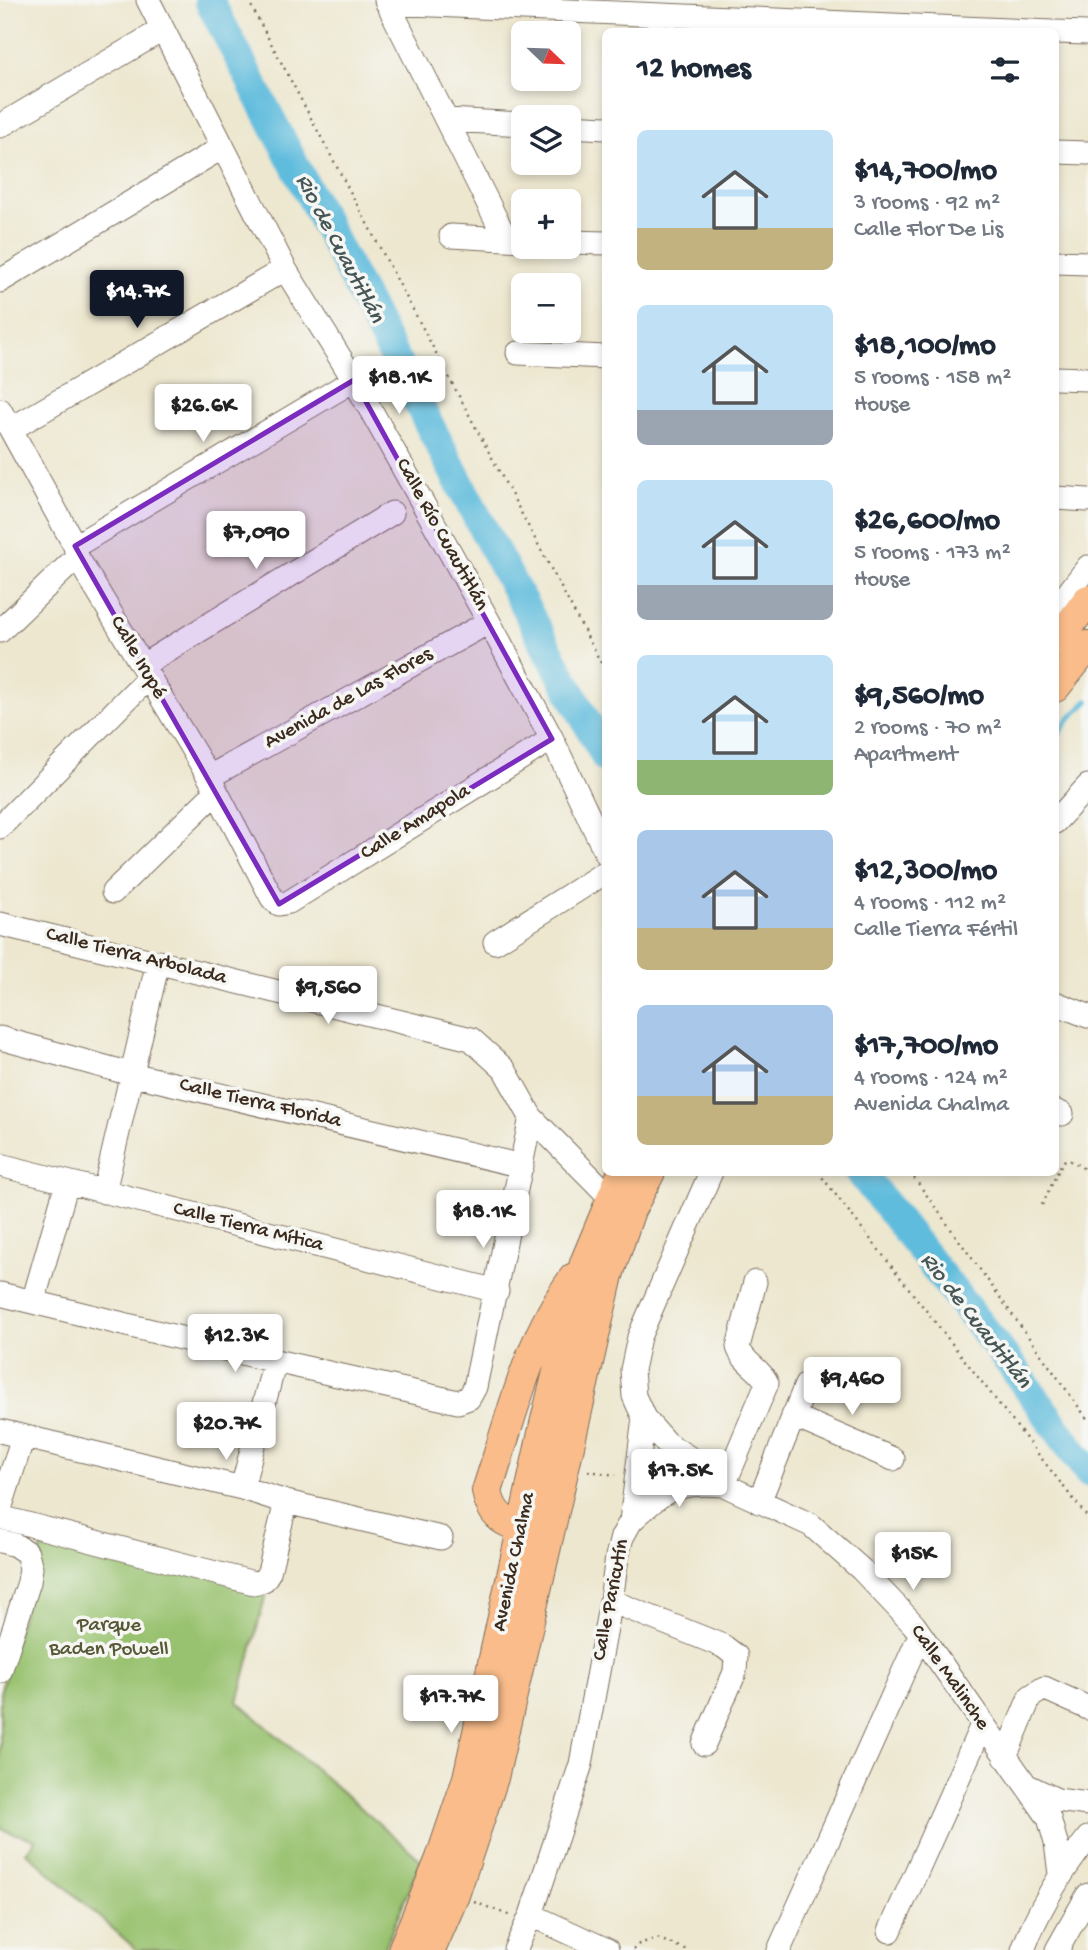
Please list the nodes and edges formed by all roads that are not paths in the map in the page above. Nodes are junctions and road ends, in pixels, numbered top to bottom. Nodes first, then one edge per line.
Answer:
1 (148, 0) edge
2 (387, 1) edge
3 (774, 17) edge
4 (979, 28) edge
5 (162, 30) junction
6 (1059, 32) edge
7 (1088, 33) edge
8 (448, 120) junction
9 (511, 123) edge
10 (0, 126) edge
11 (581, 127) edge
12 (602, 128) edge
13 (223, 147) junction
14 (1059, 152) edge
15 (1088, 153) edge
16 (511, 232) edge
17 (451, 236) dead end
18 (511, 239) edge
19 (581, 242) edge
20 (602, 243) edge
21 (1059, 261) edge
22 (1088, 263) edge
23 (285, 269) junction
24 (0, 281) edge
25 (518, 354) dead end
26 (602, 357) edge
27 (1059, 377) edge
28 (1088, 379) edge
29 (354, 380) junction
30 (5, 420) edge
31 (1059, 498) edge
32 (1088, 500) edge
33 (392, 513) dead end
34 (76, 551) junction
35 (1088, 567) edge
36 (1088, 600) edge
37 (1059, 605) edge
38 (8, 607) edge
39 (489, 622) junction
40 (0, 631) edge
41 (1059, 639) edge
42 (1088, 646) edge
43 (146, 672) junction
44 (1059, 682) edge
45 (552, 739) junction
46 (212, 784) junction
47 (1088, 786) edge
48 (1059, 818) edge
49 (0, 827) edge
50 (602, 845) edge
51 (602, 875) edge
52 (113, 892) dead end
53 (279, 904) joint
54 (0, 924) edge
55 (495, 942) dead end
56 (158, 962) junction
57 (1059, 1007) edge
58 (1087, 1014) edge
59 (0, 1038) edge
60 (131, 1074) junction
61 (531, 1117) junction
62 (0, 1165) edge
63 (522, 1166) junction
64 (602, 1173) edge
65 (648, 1176) edge
66 (709, 1176) edge
67 (67, 1183) junction
68 (617, 1185) edge
69 (104, 1192) junction
70 (585, 1264) junction
71 (755, 1282) dead end
72 (497, 1291) junction
73 (0, 1294) edge
74 (33, 1302) junction
75 (275, 1361) junction
76 (806, 1385) dead end
77 (793, 1416) junction
78 (644, 1418) junction
79 (0, 1431) edge
80 (23, 1437) junction
81 (893, 1459) dead end
82 (724, 1485) junction
83 (242, 1488) junction
84 (286, 1502) junction
85 (759, 1502) junction
86 (0, 1509) edge
87 (0, 1517) edge
88 (631, 1521) junction
89 (536, 1529) junction
90 (442, 1538) dead end
91 (0, 1541) edge
92 (611, 1601) junction
93 (920, 1635) junction
94 (0, 1672) edge
95 (1088, 1708) edge
96 (982, 1725) junction
97 (704, 1744) dead end
98 (1004, 1757) junction
99 (1028, 1786) junction
100 (1088, 1804) edge
101 (1088, 1838) edge
102 (1060, 1874) junction
103 (1088, 1895) edge
104 (529, 1918) junction
105 (890, 1931) dead end
106 (403, 1950) edge
107 (430, 1950) edge
108 (515, 1950) edge
109 (607, 1950) edge
110 (779, 1950) edge
111 (1023, 1950) edge
112 (1057, 1950) edge

1 - 5 street, Calle Río Cuautitlán
2 - 3 street
2 - 8 street
3 - 4 street
5 - 10 street
5 - 13 street, Calle Río Cuautitlán
6 - 7 street
8 - 9 street
8 - 16 street
11 - 12 street
13 - 23 street, Calle Río Cuautitlán
13 - 24 street
14 - 15 street
17 - 18 street
19 - 20 street
21 - 22 street
23 - 29 street, Calle Río Cuautitlán
23 - 30 street
25 - 26 street
27 - 28 street
29 - 34 street
29 - 39 street, Calle Río Cuautitlán
30 - 34 street, Calle Irupé
31 - 32 street
33 - 43 street
34 - 38 street
34 - 43 street, Calle Irupé
35 - 37 street
36 - 41 main road
38 - 40 street
39 - 45 street, Calle Río Cuautitlán
39 - 46 street, Avenida de Las Flores
42 - 44 main road
43 - 46 street, Calle Irupé
43 - 49 street
45 - 50 street, Calle Río Cuautitlán
45 - 53 street, Calle Amapola
46 - 52 street, Avenida de Las Flores
46 - 53 street, Calle Irupé
47 - 48 street
51 - 55 street
54 - 56 street, Calle Tierra Arbolada
56 - 60 street
56 - 61 street, Calle Tierra Arbolada
57 - 58 street
59 - 60 street, Calle Tierra Florida
60 - 63 street, Calle Tierra Florida
60 - 69 street
61 - 63 street
61 - 64 street, Calle Tierra Arbolada
62 - 67 street, Calle Tierra Mítica
63 - 72 street
65 - 89 main road, Avenida Chalma
66 - 78 street, Calle Paricutín
67 - 69 street, Calle Tierra Mítica
67 - 74 street
68 - 70 main road, Avenida Chalma
69 - 72 street, Calle Tierra Mítica
70 - 89 main road, Avenida Chalma
70 - 89 main road
71 - 82 street
72 - 75 street
73 - 74 street
74 - 75 street
75 - 83 street
76 - 77 street
77 - 81 street
77 - 85 street
78 - 82 street, Calle Malinche
78 - 88 street, Calle Paricutín
79 - 80 street
80 - 83 street
80 - 86 street
82 - 85 street, Calle Malinche
82 - 88 street, Calle Malinche
83 - 84 street
84 - 87 street
84 - 90 street
85 - 93 street, Calle Malinche
88 - 92 street, Calle Paricutín
89 - 106 main road, Avenida Chalma
89 - 107 main road, Avenida Chalma
91 - 94 street
92 - 97 street
92 - 104 street, Calle Paricutín
93 - 96 street, Calle Malinche
93 - 110 street
95 - 98 street
96 - 98 street, Calle Malinche
96 - 105 street
98 - 99 street, Calle Malinche
99 - 100 street, Calle Malinche
99 - 102 street, Calle Malinche
101 - 102 street
102 - 111 street
103 - 112 street
104 - 108 street, Calle Paricutín
104 - 109 street

